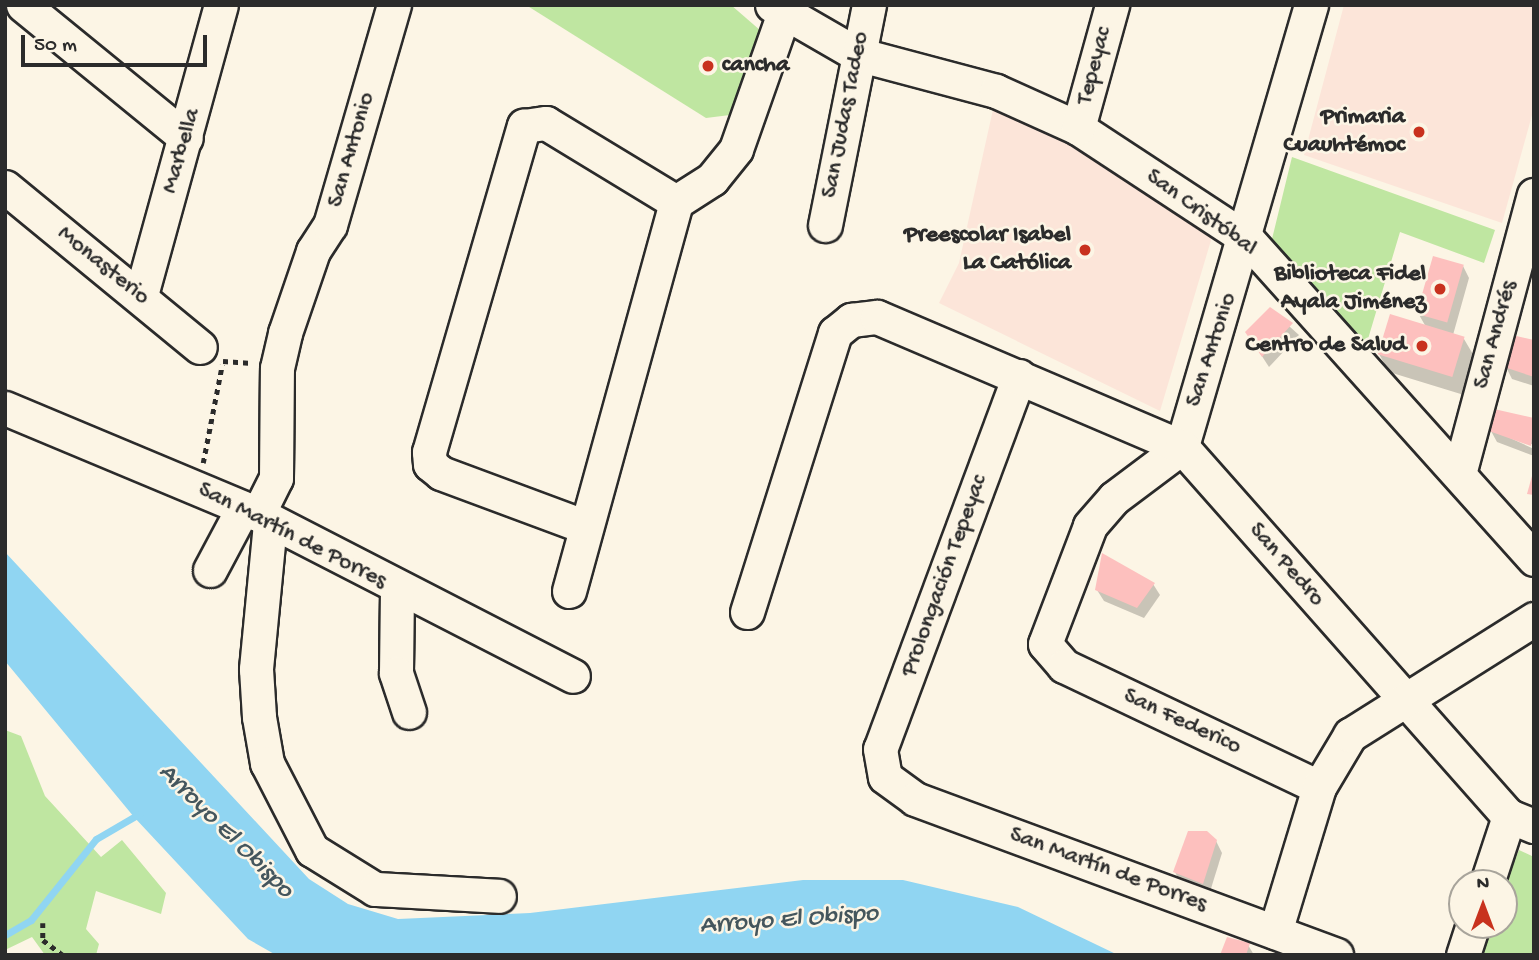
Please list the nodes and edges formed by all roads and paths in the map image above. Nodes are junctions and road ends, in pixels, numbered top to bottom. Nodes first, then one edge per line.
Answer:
1 (23, 5) edge
2 (221, 5) edge
3 (394, 5) edge
4 (869, 5) edge
5 (1112, 5) edge
6 (1311, 5) edge
7 (778, 9) edge
8 (857, 54) junction
9 (1078, 128) junction
10 (186, 138) junction
11 (5, 187) edge
12 (1534, 195) edge
13 (676, 202) junction
14 (825, 225) dead end
15 (1247, 240) junction
16 (141, 295) junction
17 (212, 354) junction
18 (277, 368) junction
19 (1019, 376) junction
20 (5, 408) edge
21 (1182, 447) junction
22 (1459, 474) junction
23 (194, 486) junction
24 (257, 515) junction
25 (586, 527) junction
26 (1534, 559) edge
27 (210, 570) dead end
28 (397, 590) junction
29 (569, 591) dead end
30 (747, 612) dead end
31 (1534, 619) edge
32 (573, 676) dead end
33 (1403, 697) junction
34 (408, 712) dead end
35 (885, 778) joint
36 (1320, 787) junction
37 (1522, 821) edge
38 (1495, 869) edge
39 (499, 896) dead end
40 (43, 923) dead end
41 (1275, 932) junction
42 (64, 955) edge
43 (1336, 955) edge

1 - 10 street
2 - 10 street, Marbella
3 - 18 street, San Antonio
4 - 8 street, San Judas Tadeo
5 - 9 street, Tepeyac
6 - 15 street, San Antonio
7 - 8 street, San Cristóbal
7 - 13 street
8 - 9 street, San Cristóbal
8 - 14 street, San Judas Tadeo
9 - 15 street, San Cristóbal
10 - 16 street, Marbella
11 - 16 street, Monasterio
12 - 22 street, San Andrés
13 - 25 street
13 - 25 street
15 - 21 street, San Antonio
15 - 22 street, San Cristóbal
16 - 17 street, Monasterio
17 - 18 path
17 - 23 path
18 - 24 street, San Antonio
19 - 21 street, San Pedro
19 - 30 street, San Pedro
19 - 35 street, Prolongación Tepeyac
20 - 23 street, San Martín de Porres
21 - 33 street, San Pedro
21 - 36 street, San Federico
22 - 26 street, San Cristóbal
23 - 24 street, San Martín de Porres
24 - 27 street
24 - 28 street, San Martín de Porres
24 - 39 street
25 - 29 street
28 - 32 street, San Martín de Porres
28 - 34 street
31 - 33 street
33 - 36 street
33 - 37 street, San Pedro
35 - 41 street, San Martín de Porres
36 - 41 street
37 - 38 street
40 - 42 path
41 - 43 street, San Martín de Porres

